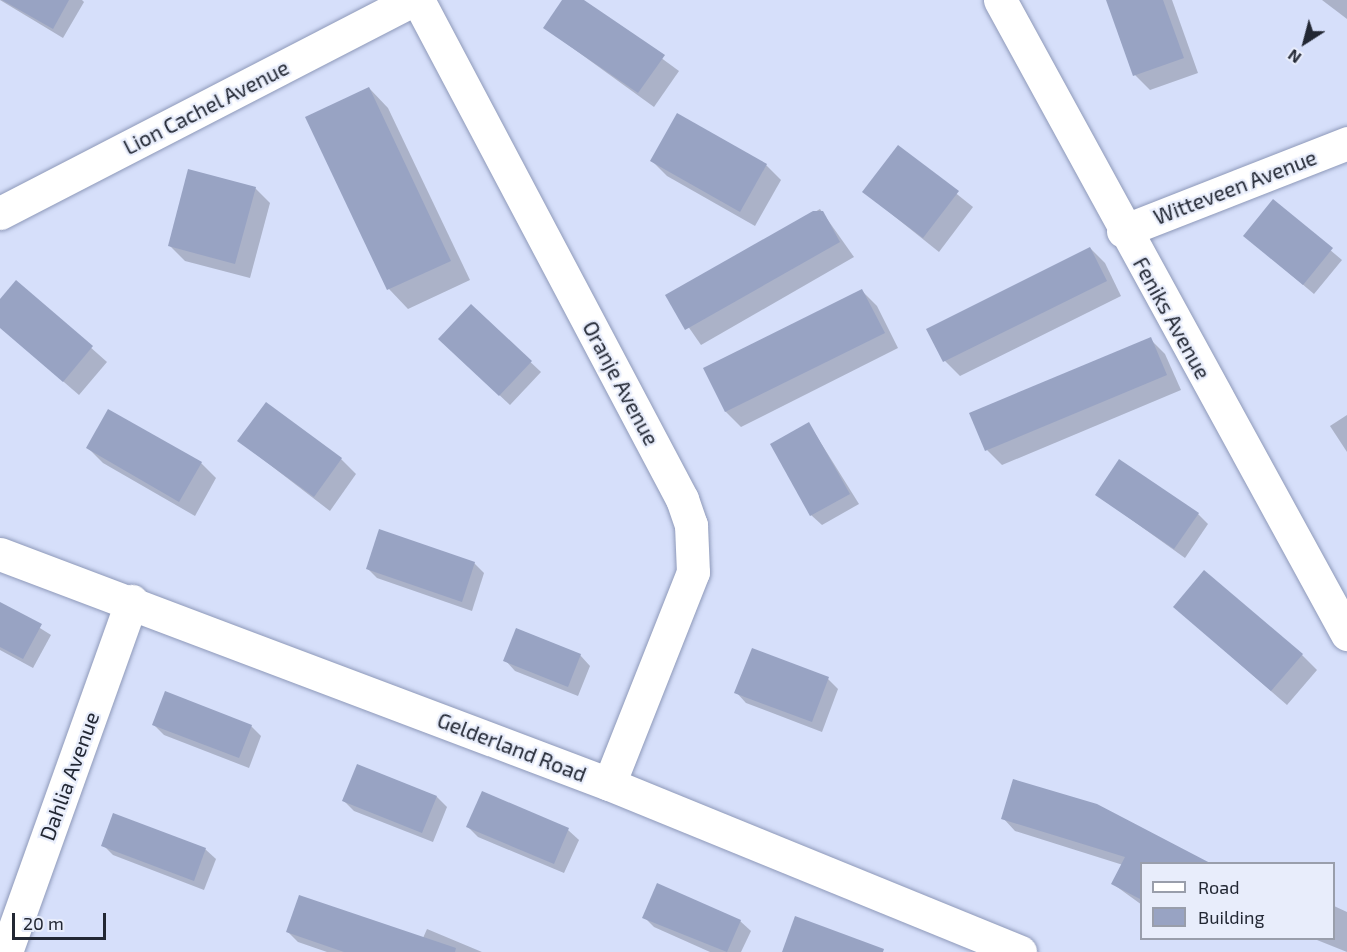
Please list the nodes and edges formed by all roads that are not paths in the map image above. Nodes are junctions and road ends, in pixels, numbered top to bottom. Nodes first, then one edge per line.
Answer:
1 (412, 0) edge
2 (418, 0) edge
3 (1000, 0) edge
4 (1347, 143) edge
5 (0, 213) edge
6 (1123, 231) junction
7 (0, 554) edge
8 (132, 600) junction
9 (1347, 634) edge
10 (609, 784) junction
11 (972, 943) edge
12 (6, 952) edge
13 (1020, 952) edge

1 - 5 street, Lion Cachel Avenue
2 - 10 street, Oranje Avenue
3 - 6 street, Feniks Avenue
4 - 6 street, Witteveen Avenue
6 - 9 street, Feniks Avenue
7 - 8 street, Gelderland Road
8 - 10 street, Gelderland Road
8 - 12 street, Dahlia Avenue
10 - 11 street, Gelderland Road
11 - 13 street, Gelderland Road

